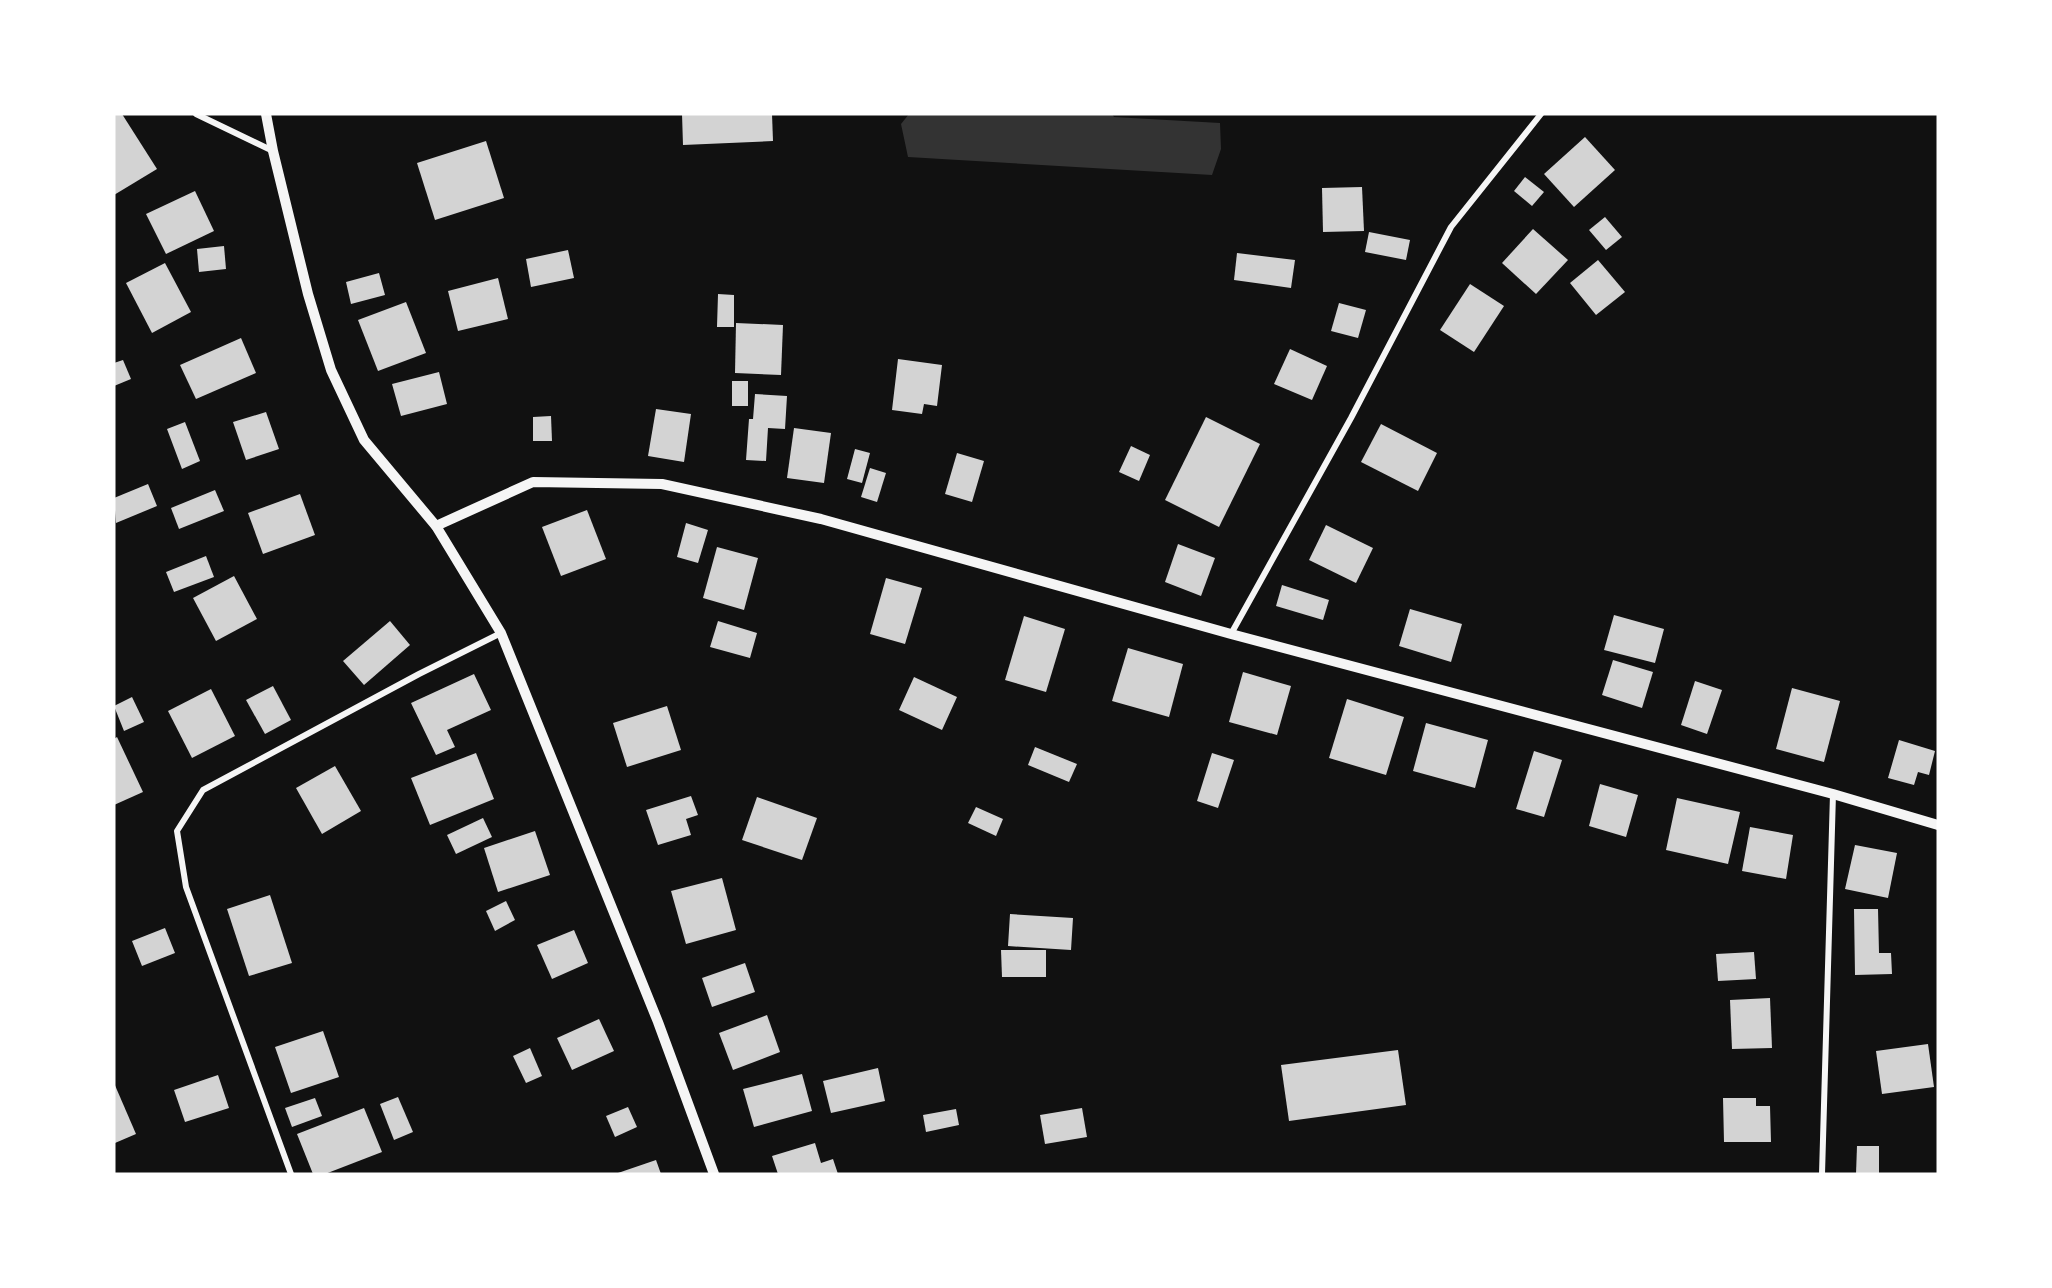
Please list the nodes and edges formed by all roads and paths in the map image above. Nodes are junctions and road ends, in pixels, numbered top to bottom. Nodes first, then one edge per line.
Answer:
1 (196, 114) edge
2 (266, 114) edge
3 (1541, 114) edge
4 (273, 151) junction
5 (436, 526) junction
6 (501, 633) junction
7 (1231, 634) junction
8 (1833, 794) junction
9 (1938, 825) edge
10 (291, 1174) edge
11 (714, 1174) edge
12 (1822, 1174) edge

1 - 4 street
2 - 4 street
3 - 7 street
4 - 5 street
5 - 6 street
5 - 7 street
6 - 10 street
6 - 11 street
7 - 8 street
8 - 9 street
8 - 12 street

